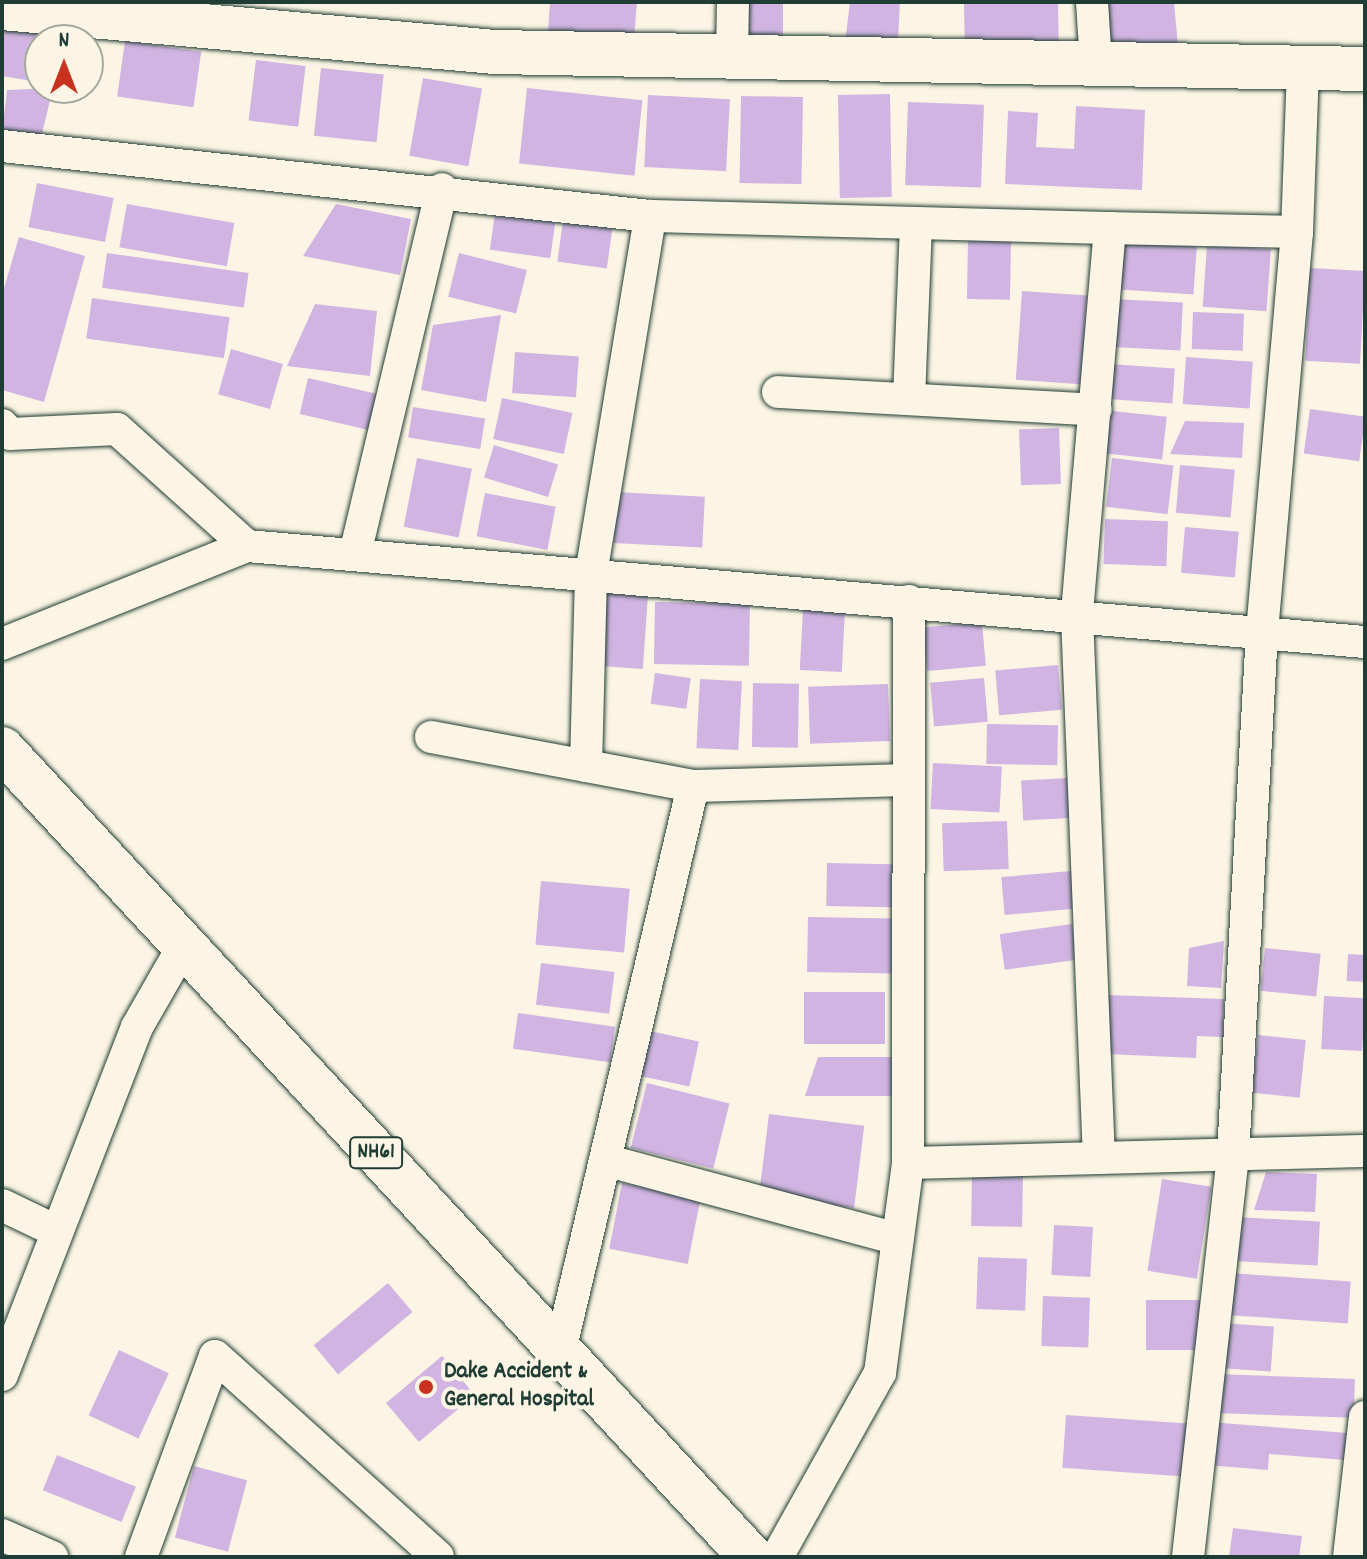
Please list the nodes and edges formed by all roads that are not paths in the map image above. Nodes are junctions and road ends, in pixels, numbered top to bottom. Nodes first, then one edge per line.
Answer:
1 (733, 2) edge
2 (1092, 2) edge
3 (2, 8) edge
4 (69, 8) edge
5 (235, 15) edge
6 (732, 57) junction
7 (1096, 64) junction
8 (1303, 68) junction
9 (1365, 69) edge
10 (2, 146) edge
11 (442, 189) junction
12 (650, 216) junction
13 (916, 223) junction
14 (1110, 228) junction
15 (1297, 232) junction
16 (778, 392) dead end
17 (909, 399) junction
18 (1095, 410) junction
19 (2, 425) edge
20 (247, 546) junction
21 (355, 554) junction
22 (591, 574) junction
23 (909, 601) junction
24 (1077, 616) junction
25 (1262, 632) junction
26 (1365, 642) edge
27 (2, 644) edge
28 (431, 737) dead end
29 (2, 749) edge
30 (586, 766) junction
31 (909, 780) junction
32 (693, 786) junction
33 (184, 945) junction
34 (1365, 1151) edge
35 (1233, 1155) junction
36 (1099, 1158) junction
37 (605, 1160) junction
38 (908, 1163) junction
39 (2, 1205) edge
40 (54, 1230) junction
41 (898, 1239) junction
42 (560, 1351) junction
43 (2, 1375) edge
44 (1365, 1417) edge
45 (2, 1535) edge
46 (52, 1557) edge
47 (141, 1557) edge
48 (438, 1557) edge
49 (751, 1557) edge
50 (777, 1557) edge
51 (1188, 1557) edge
52 (1349, 1557) edge

1 - 6 street
2 - 7 street
3 - 4 street
4 - 5 street
5 - 6 street
6 - 7 street
7 - 8 street
8 - 9 street
8 - 15 street
10 - 11 street
11 - 12 street
11 - 21 street
12 - 13 street
12 - 22 street
13 - 14 street
13 - 17 street
14 - 15 street
14 - 18 street
15 - 25 street
16 - 17 street
17 - 18 street
18 - 24 street
19 - 20 street
20 - 21 street
20 - 27 street
21 - 22 street
22 - 23 street
22 - 30 street
23 - 24 street
23 - 31 street
24 - 25 street
24 - 36 street
25 - 26 street
25 - 35 street
28 - 30 street
29 - 33 street, NH61
30 - 32 street
31 - 32 street
31 - 38 street
32 - 37 street
33 - 40 street
33 - 42 street, NH61
34 - 35 street
35 - 36 street
35 - 51 street
36 - 38 street
37 - 41 street
37 - 42 street
38 - 41 street
39 - 40 street
40 - 43 street
41 - 50 street
42 - 49 street, NH61
44 - 52 street
45 - 46 street
47 - 48 street

